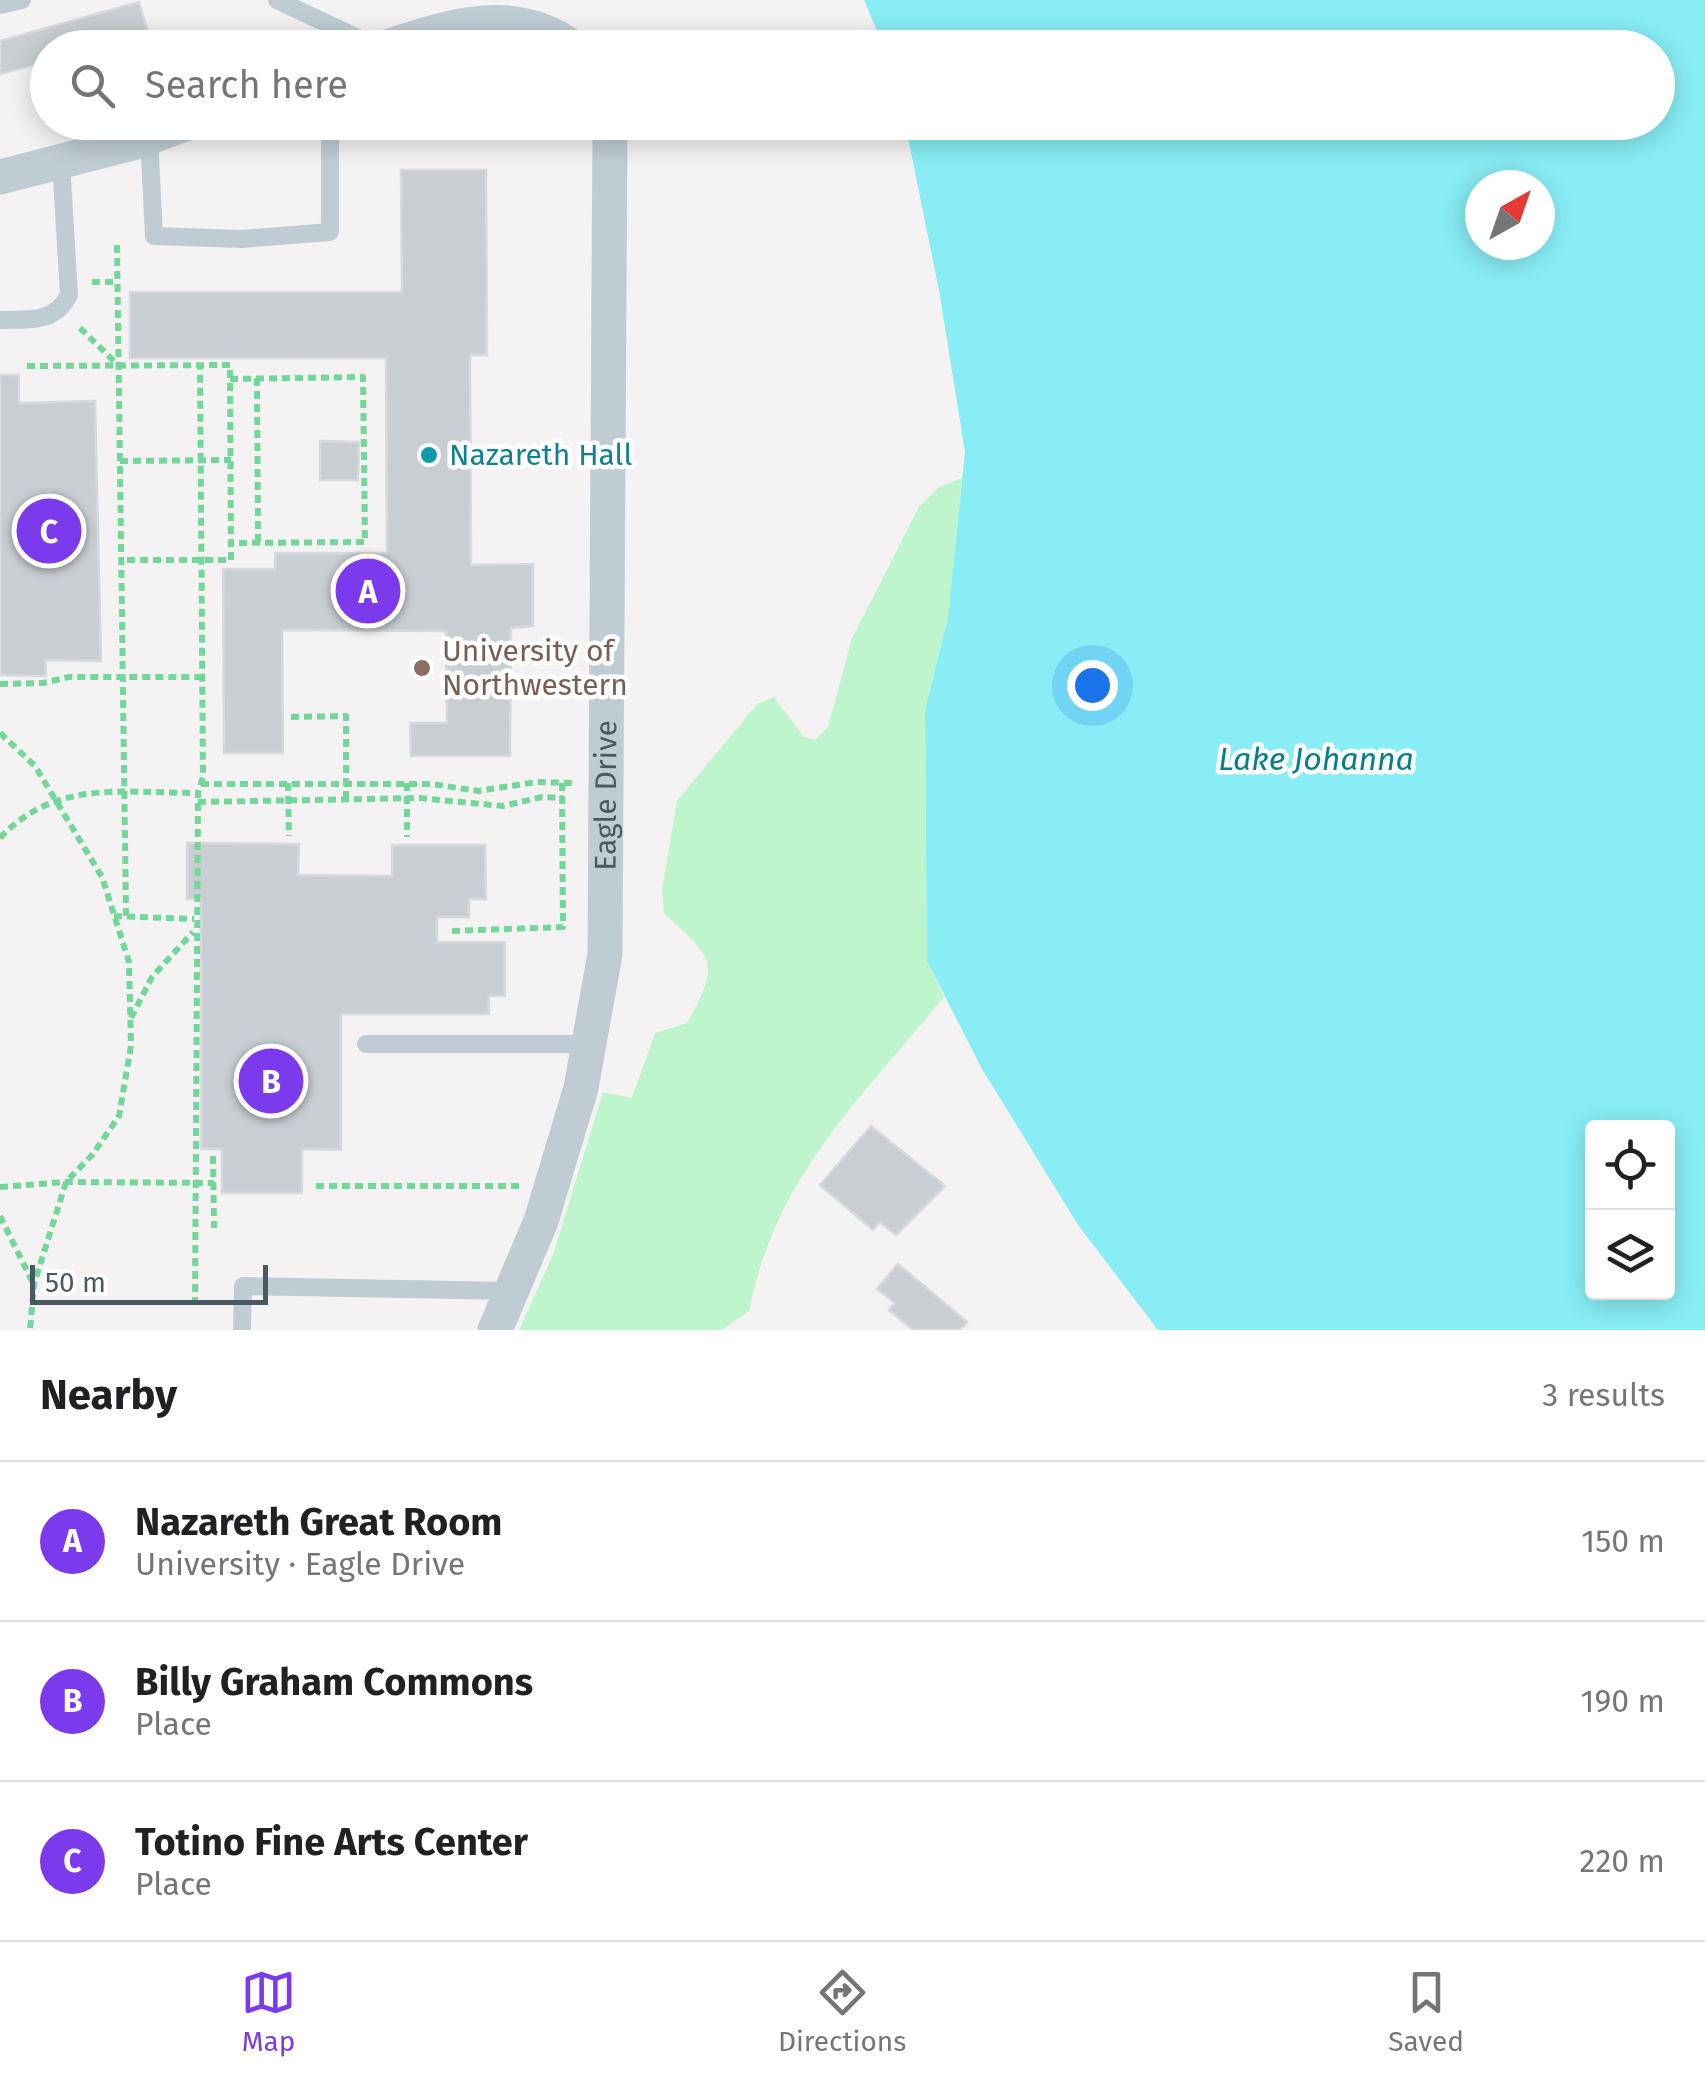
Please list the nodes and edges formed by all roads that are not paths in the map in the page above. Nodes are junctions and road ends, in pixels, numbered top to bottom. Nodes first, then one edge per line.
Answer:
1 (22, 0) edge
2 (277, 0) edge
3 (0, 4) edge
4 (342, 30) edge
5 (440, 30) edge
6 (543, 30) edge
7 (142, 140) edge
8 (149, 140) edge
9 (330, 140) edge
10 (610, 140) edge
11 (61, 162) junction
12 (0, 177) edge
13 (0, 320) edge
14 (366, 1044) dead end
15 (589, 1044) junction
16 (511, 1291) junction
17 (242, 1330) edge
18 (495, 1330) edge

1 - 3 lane
2 - 4 lane
5 - 6 street
7 - 11 street
8 - 9 lane
10 - 15 street, Eagle Drive
11 - 12 street
11 - 13 lane
14 - 15 lane
15 - 16 street, Eagle Drive
16 - 17 lane
16 - 18 street, Eagle Drive

